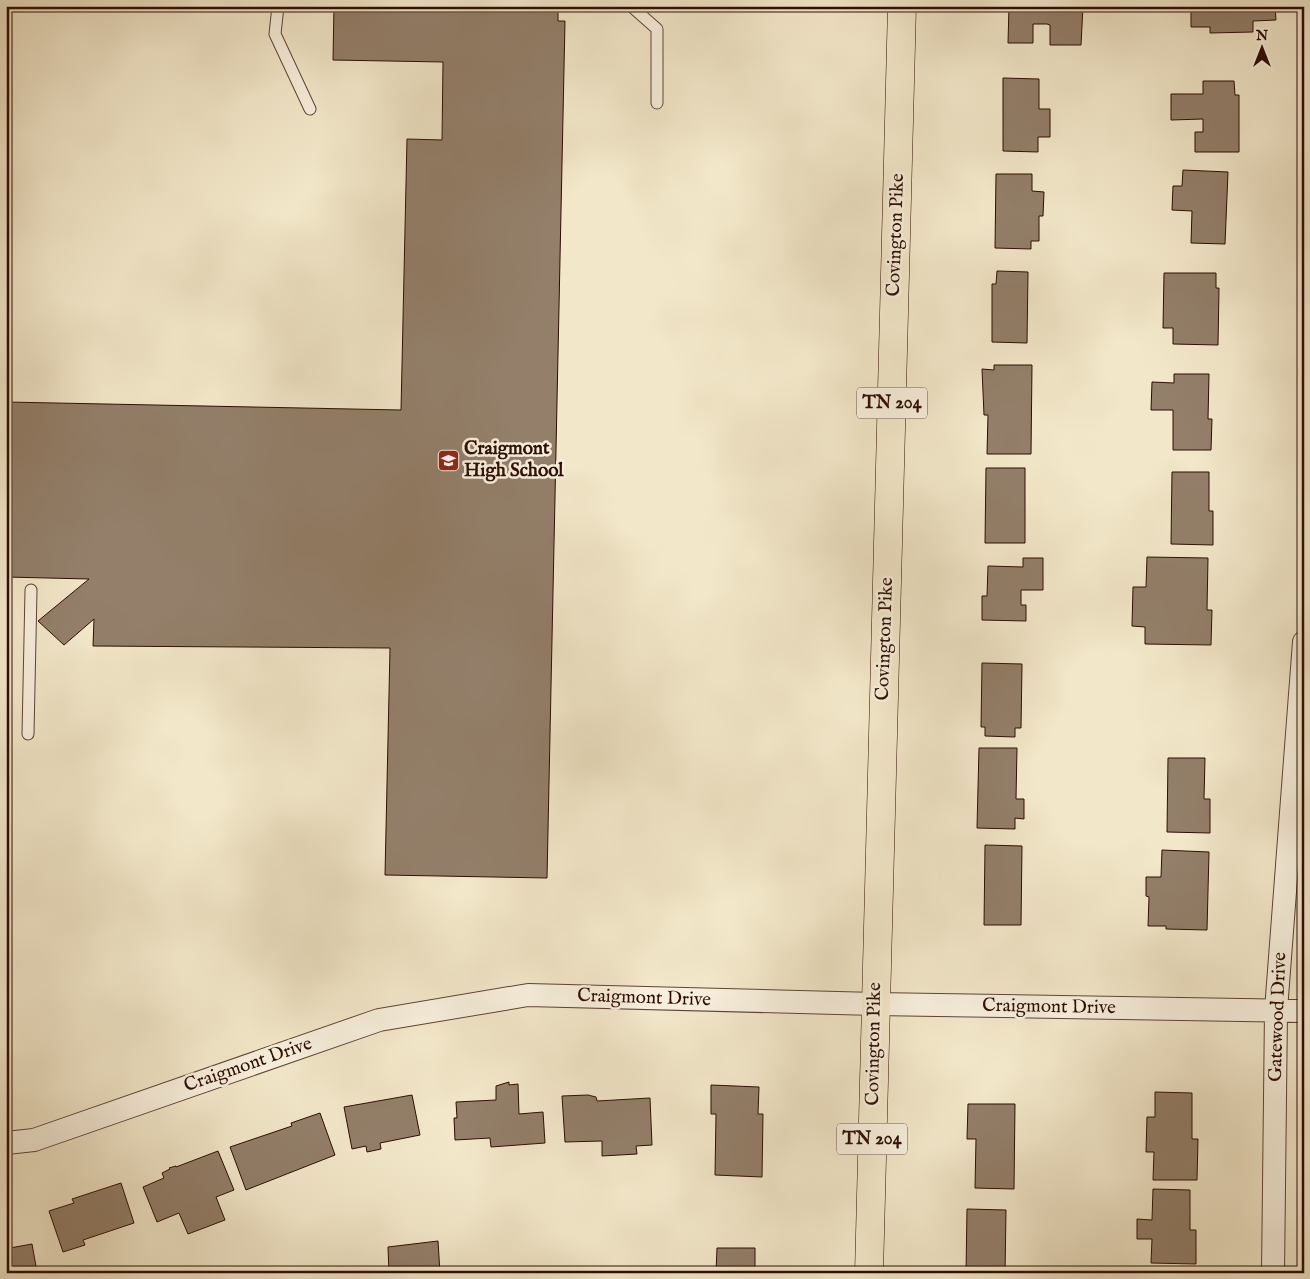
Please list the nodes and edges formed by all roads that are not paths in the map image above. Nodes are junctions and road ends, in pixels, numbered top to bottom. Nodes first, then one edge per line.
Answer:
1 (278, 6) edge
2 (631, 6) edge
3 (902, 6) edge
4 (657, 103) dead end
5 (310, 109) dead end
6 (31, 590) dead end
7 (1304, 642) edge
8 (28, 734) dead end
9 (875, 1004) junction
10 (1276, 1010) junction
11 (1304, 1011) edge
12 (6, 1144) edge
13 (869, 1273) edge
14 (1273, 1273) edge

1 - 5 lane
2 - 4 lane
3 - 9 main road, Covington Pike / TN 204
6 - 8 lane
7 - 10 street, Gatewood Drive
9 - 10 street, Craigmont Drive
9 - 12 street, Craigmont Drive
9 - 13 main road, Covington Pike / TN 204
10 - 11 street, Craigmont Drive
10 - 14 street, Gatewood Drive

